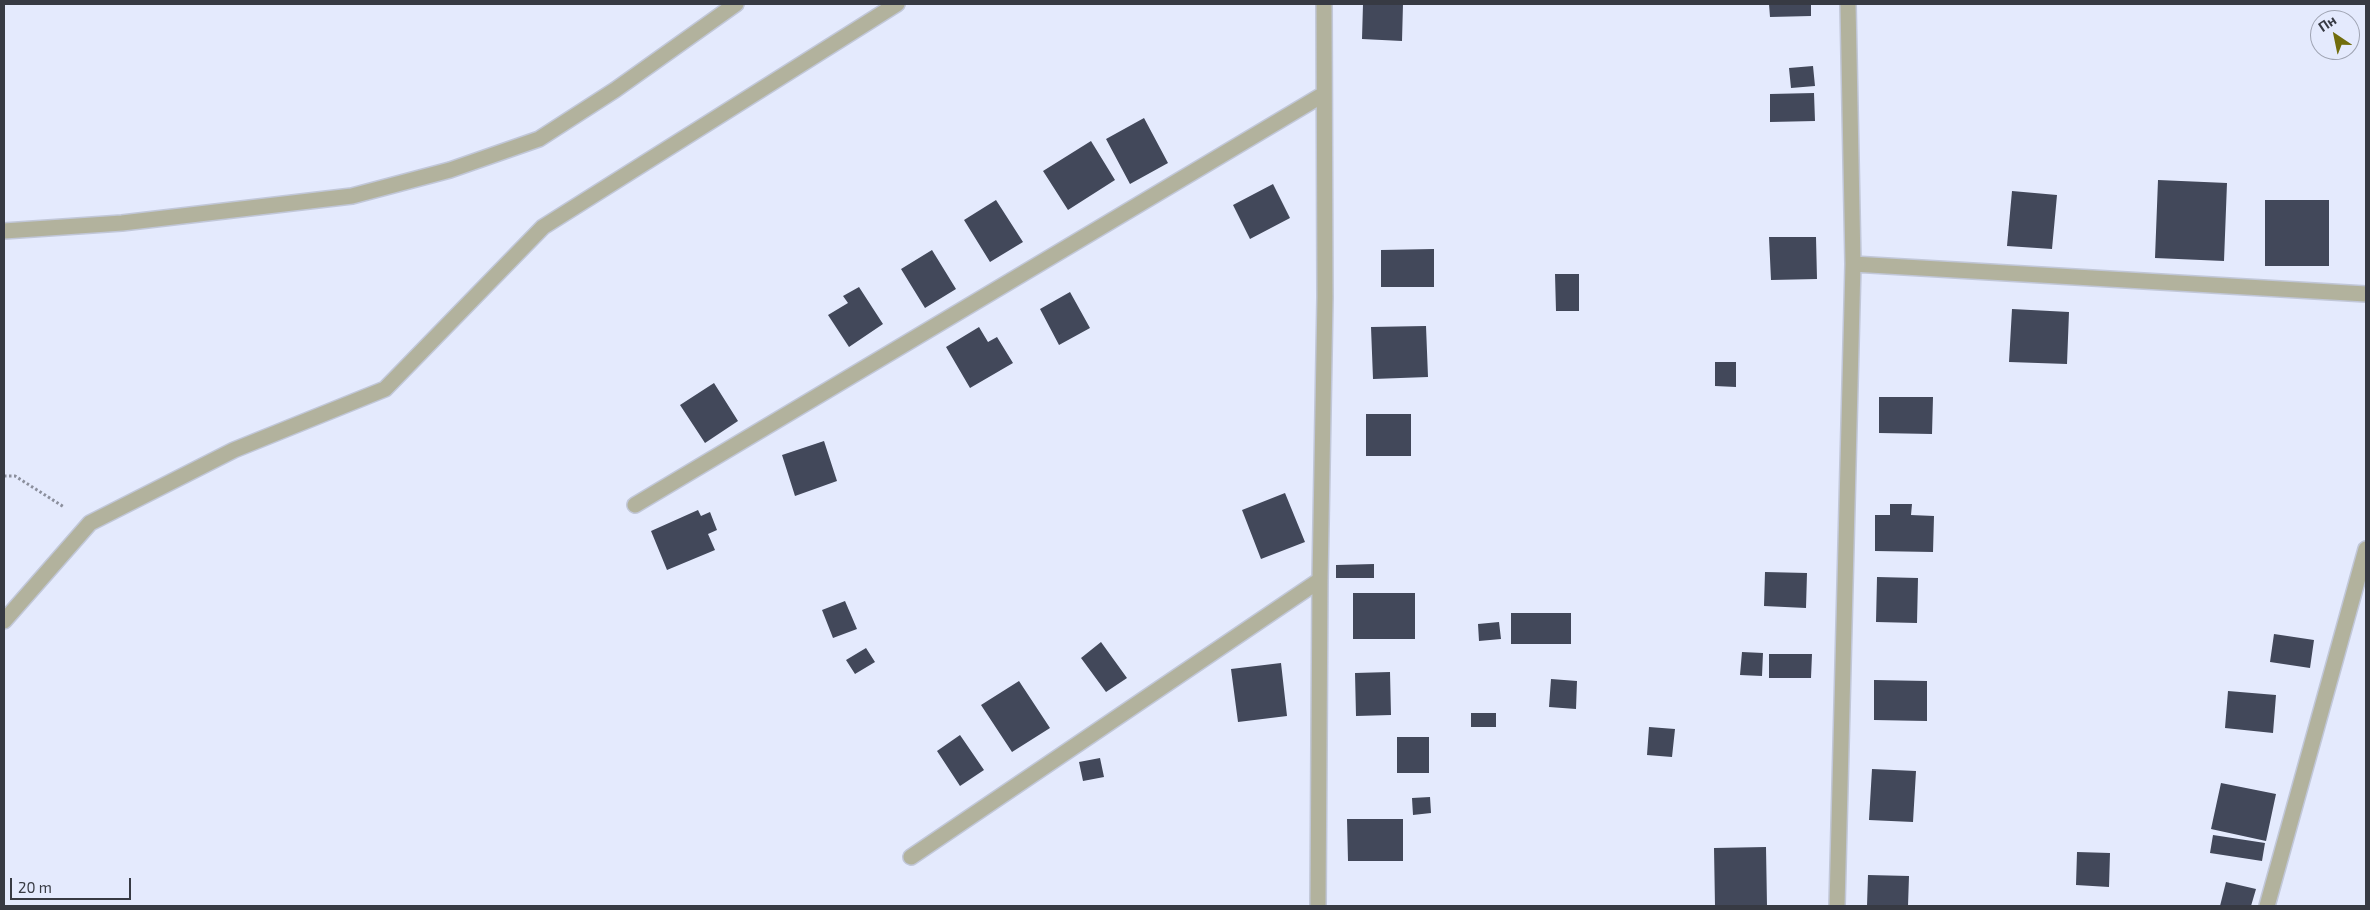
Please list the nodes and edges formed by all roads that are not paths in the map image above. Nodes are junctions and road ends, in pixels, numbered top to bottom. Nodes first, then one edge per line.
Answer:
1 (736, 4) edge
2 (896, 4) edge
3 (1324, 4) edge
4 (1848, 4) edge
5 (1324, 94) junction
6 (4, 231) edge
7 (1853, 264) junction
8 (2366, 294) edge
9 (635, 506) dead end
10 (2366, 549) edge
11 (1320, 580) junction
12 (4, 621) edge
13 (911, 858) dead end
14 (1318, 906) edge
15 (1837, 906) edge
16 (2267, 906) edge

1 - 6 street
2 - 12 street
3 - 5 street
4 - 7 street
5 - 9 street
5 - 11 street
7 - 8 street
7 - 15 street
10 - 16 street
11 - 13 street
11 - 14 street

